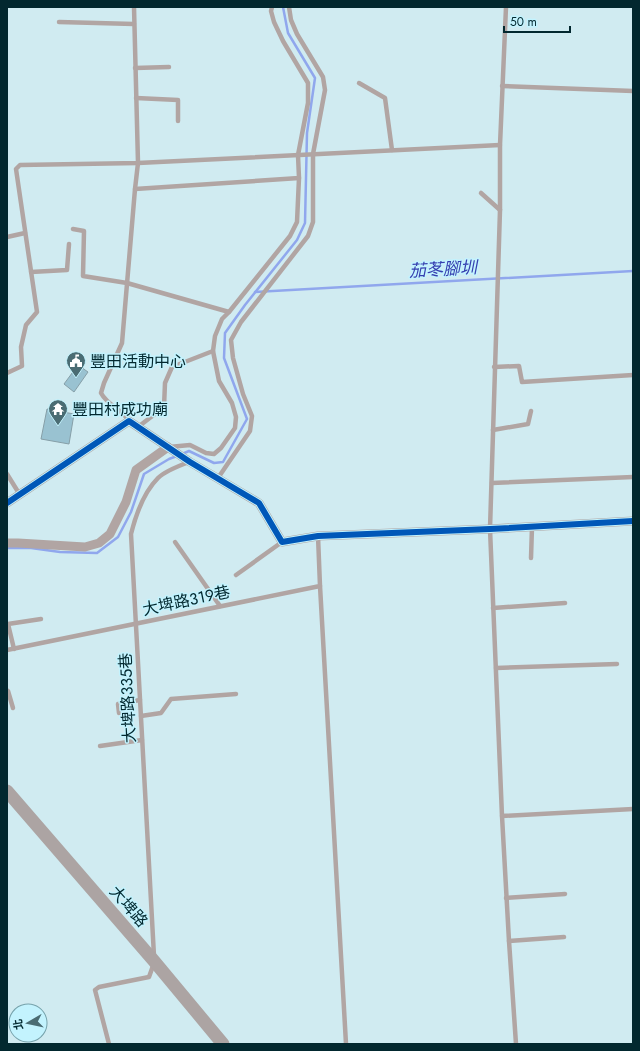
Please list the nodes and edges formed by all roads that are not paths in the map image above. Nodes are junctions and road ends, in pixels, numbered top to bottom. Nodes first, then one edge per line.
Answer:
1 (134, 7) edge
2 (272, 7) edge
3 (289, 7) edge
4 (506, 7) edge
5 (59, 22) dead end
6 (134, 24) junction
7 (169, 67) dead end
8 (135, 68) junction
9 (359, 83) dead end
10 (502, 86) junction
11 (633, 91) edge
12 (136, 98) junction
13 (178, 121) dead end
14 (500, 145) junction
15 (392, 150) junction
16 (313, 154) junction
17 (298, 155) junction
18 (138, 163) junction
19 (299, 178) junction
20 (134, 189) junction
21 (481, 194) dead end
22 (500, 210) junction
23 (73, 229) dead end
24 (25, 233) junction
25 (7, 237) edge
26 (69, 244) dead end
27 (31, 272) junction
28 (127, 283) junction
29 (229, 312) junction
30 (213, 351) junction
31 (494, 367) junction
32 (7, 373) edge
33 (633, 375) edge
34 (531, 411) dead end
35 (129, 421) junction
36 (138, 427) junction
37 (493, 430) junction
38 (168, 447) junction
39 (190, 462) junction
40 (7, 474) edge
41 (633, 477) edge
42 (218, 478) junction
43 (492, 483) junction
44 (20, 494) junction
45 (7, 504) edge
46 (633, 521) edge
47 (532, 527) junction
48 (490, 529) junction
49 (318, 536) junction
50 (175, 542) dead end
51 (282, 542) junction
52 (7, 543) edge
53 (531, 558) dead end
54 (236, 575) dead end
55 (320, 586) junction
56 (565, 604) dead end
57 (220, 606) junction
58 (494, 608) junction
59 (41, 619) dead end
60 (136, 624) junction
61 (14, 648) junction
62 (7, 650) edge
63 (617, 664) dead end
64 (496, 668) junction
65 (7, 692) edge
66 (236, 694) dead end
67 (140, 700) junction
68 (12, 708) dead end
69 (119, 713) dead end
70 (141, 716) junction
71 (142, 740) junction
72 (100, 746) dead end
73 (7, 791) edge
74 (633, 809) edge
75 (502, 816) junction
76 (565, 894) dead end
77 (506, 898) junction
78 (564, 937) dead end
79 (509, 941) junction
80 (154, 961) junction
81 (109, 1044) edge
82 (223, 1044) edge
83 (346, 1044) edge
84 (516, 1044) edge

1 - 6 lane
2 - 17 lane
3 - 16 lane
4 - 10 lane
5 - 6 lane
6 - 8 lane
7 - 8 lane
8 - 12 lane
9 - 15 lane
10 - 11 lane
10 - 14 lane
12 - 13 lane
12 - 18 lane
14 - 15 lane
14 - 22 lane
15 - 16 lane
16 - 17 lane
16 - 42 lane
17 - 18 lane
17 - 19 lane
18 - 20 lane
18 - 24 lane
19 - 20 lane
19 - 29 lane
20 - 28 lane
21 - 22 lane
22 - 31 lane
23 - 28 lane
24 - 25 lane
24 - 27 lane
26 - 27 lane
27 - 32 lane
28 - 29 lane
28 - 35 lane
29 - 30 lane
30 - 36 lane
30 - 38 lane
31 - 33 lane
31 - 37 lane
34 - 37 lane
35 - 36 street
35 - 44 street
36 - 38 street
37 - 43 lane
38 - 39 street
38 - 52 street
39 - 42 street
39 - 60 lane, 大埤路335巷
40 - 44 lane
41 - 43 lane
42 - 51 street
43 - 48 lane
44 - 45 street
46 - 47 street
47 - 48 street
47 - 53 lane
48 - 49 street
48 - 58 lane
49 - 51 street
49 - 55 lane
50 - 57 lane
51 - 54 lane
55 - 57 lane, 大埤路319巷
55 - 83 lane
56 - 58 lane
57 - 60 lane, 大埤路319巷
58 - 64 lane
59 - 61 lane
60 - 61 lane, 大埤路319巷
60 - 67 lane, 大埤路335巷
61 - 62 lane, 大埤路319巷
63 - 64 lane
64 - 75 lane
65 - 68 lane
66 - 70 lane
67 - 69 lane
67 - 70 lane, 大埤路335巷
70 - 71 lane, 大埤路335巷
71 - 72 lane
71 - 80 lane, 大埤路335巷
73 - 80 main road, 大埤路
74 - 75 lane
75 - 77 lane
76 - 77 lane
77 - 79 lane
78 - 79 lane
79 - 84 lane
80 - 81 lane
80 - 82 main road, 大埤路

